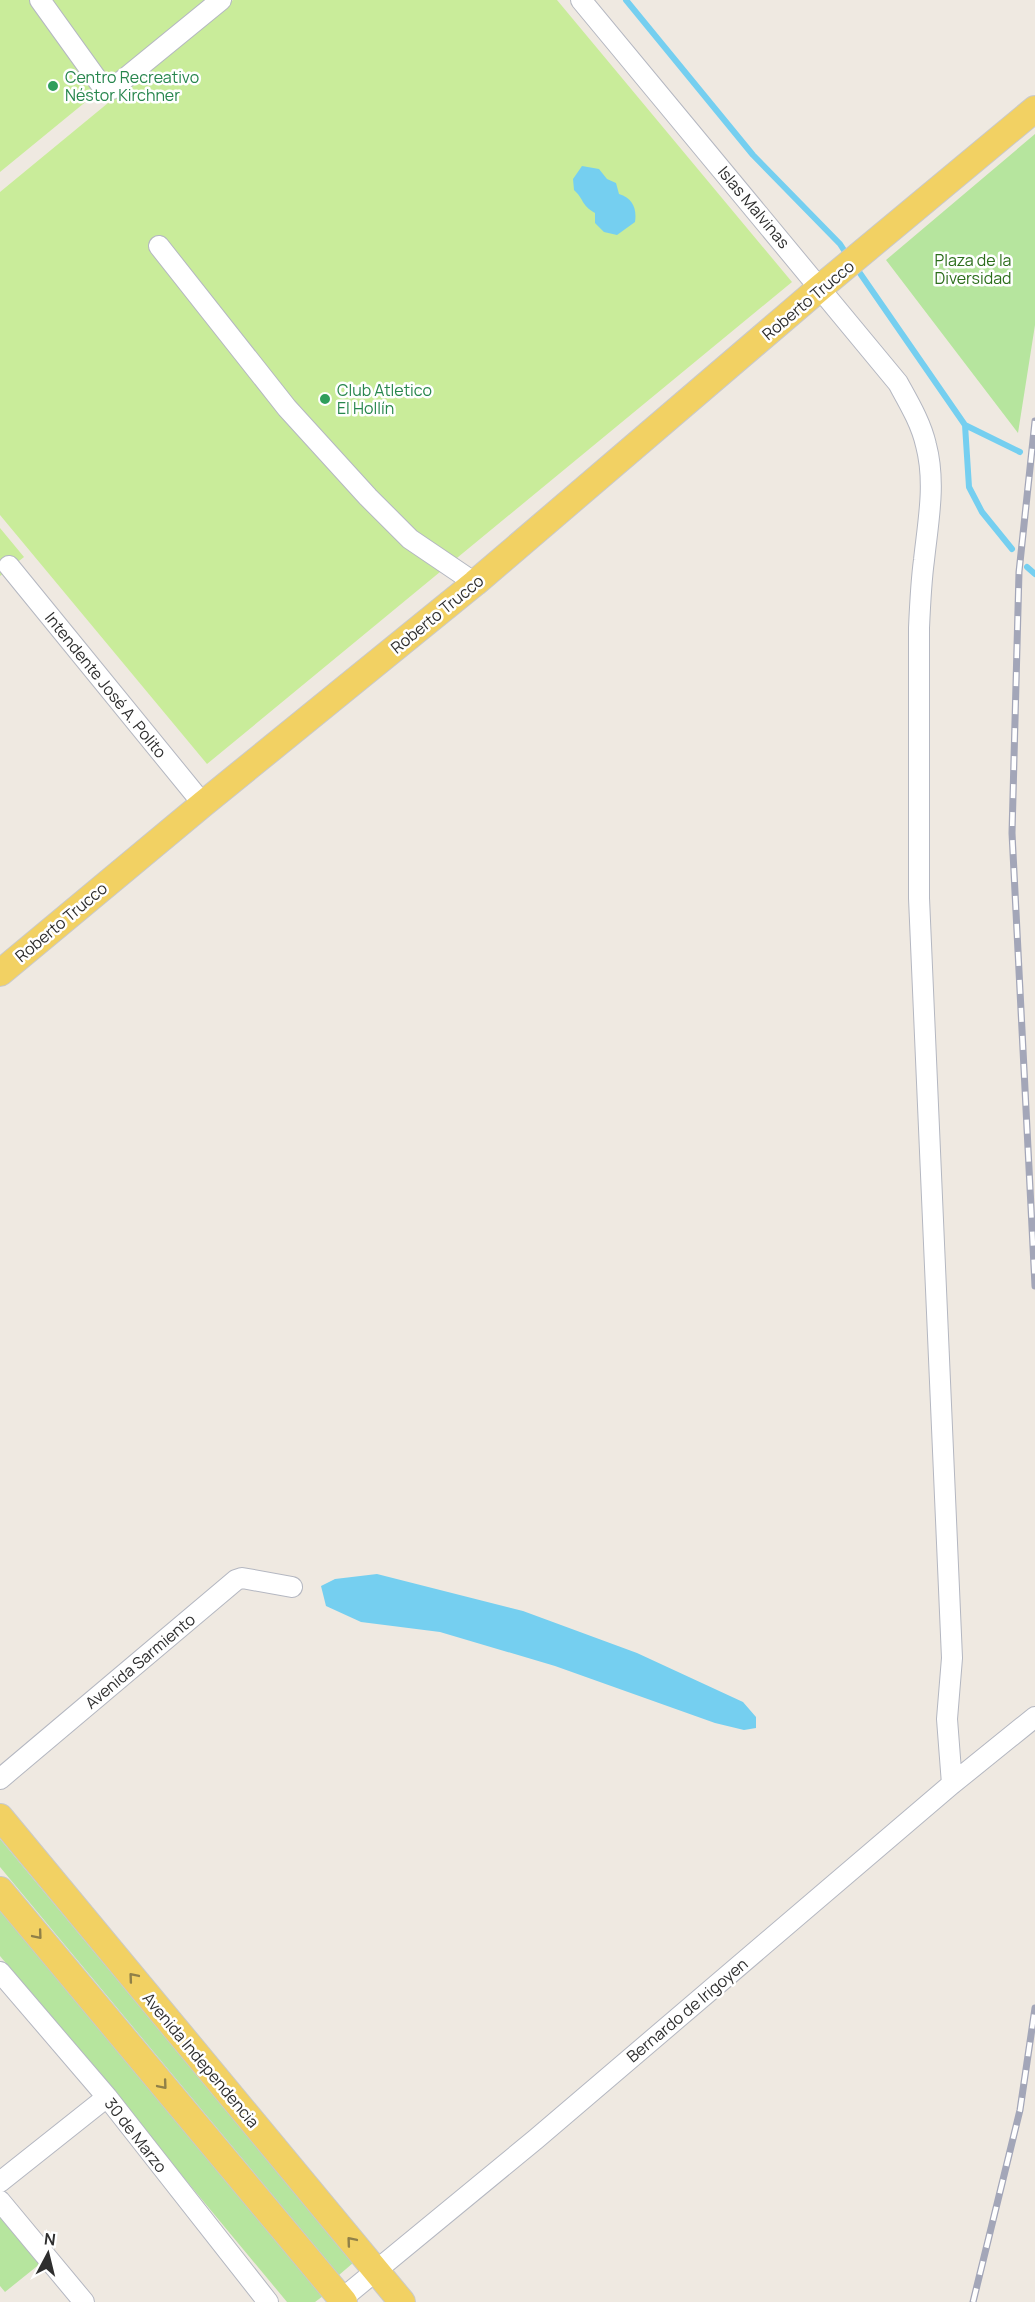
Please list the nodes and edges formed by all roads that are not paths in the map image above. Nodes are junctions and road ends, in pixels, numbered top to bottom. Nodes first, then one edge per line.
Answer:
1 (40, 0) edge
2 (222, 0) edge
3 (581, 0) edge
4 (1035, 109) edge
5 (159, 246) dead end
6 (830, 280) junction
7 (9, 566) dead end
8 (475, 583) junction
9 (203, 804) junction
10 (0, 973) edge
11 (292, 1587) dead end
12 (1035, 1717) edge
13 (0, 1779) edge
14 (952, 1784) junction
15 (0, 1817) edge
16 (0, 1890) edge
17 (0, 1972) edge
18 (106, 2097) junction
19 (0, 2182) edge
20 (0, 2201) edge
21 (376, 2271) junction
22 (341, 2301) edge
23 (84, 2302) edge
24 (268, 2302) edge
25 (402, 2302) edge

1 - 2 street
3 - 6 street, Islas Malvinas
4 - 6 main road, Roberto Trucco
5 - 8 street
6 - 8 main road, Roberto Trucco
6 - 14 street, Islas Malvinas
7 - 9 street, Intendente José A. Polito
8 - 9 main road, Roberto Trucco
9 - 10 main road, Roberto Trucco
11 - 13 street, Avenida Sarmiento
12 - 14 street, Bernardo de Irigoyen
14 - 21 street, Bernardo de Irigoyen
21 -> 15 main road, Avenida Independencia
16 -> 22 main road
17 - 18 street, 30 de Marzo
18 - 19 street
18 - 24 street, 30 de Marzo
20 - 23 street
21 - 22 street, Bernardo de Irigoyen
21 - 25 main road, Avenida Independencia

